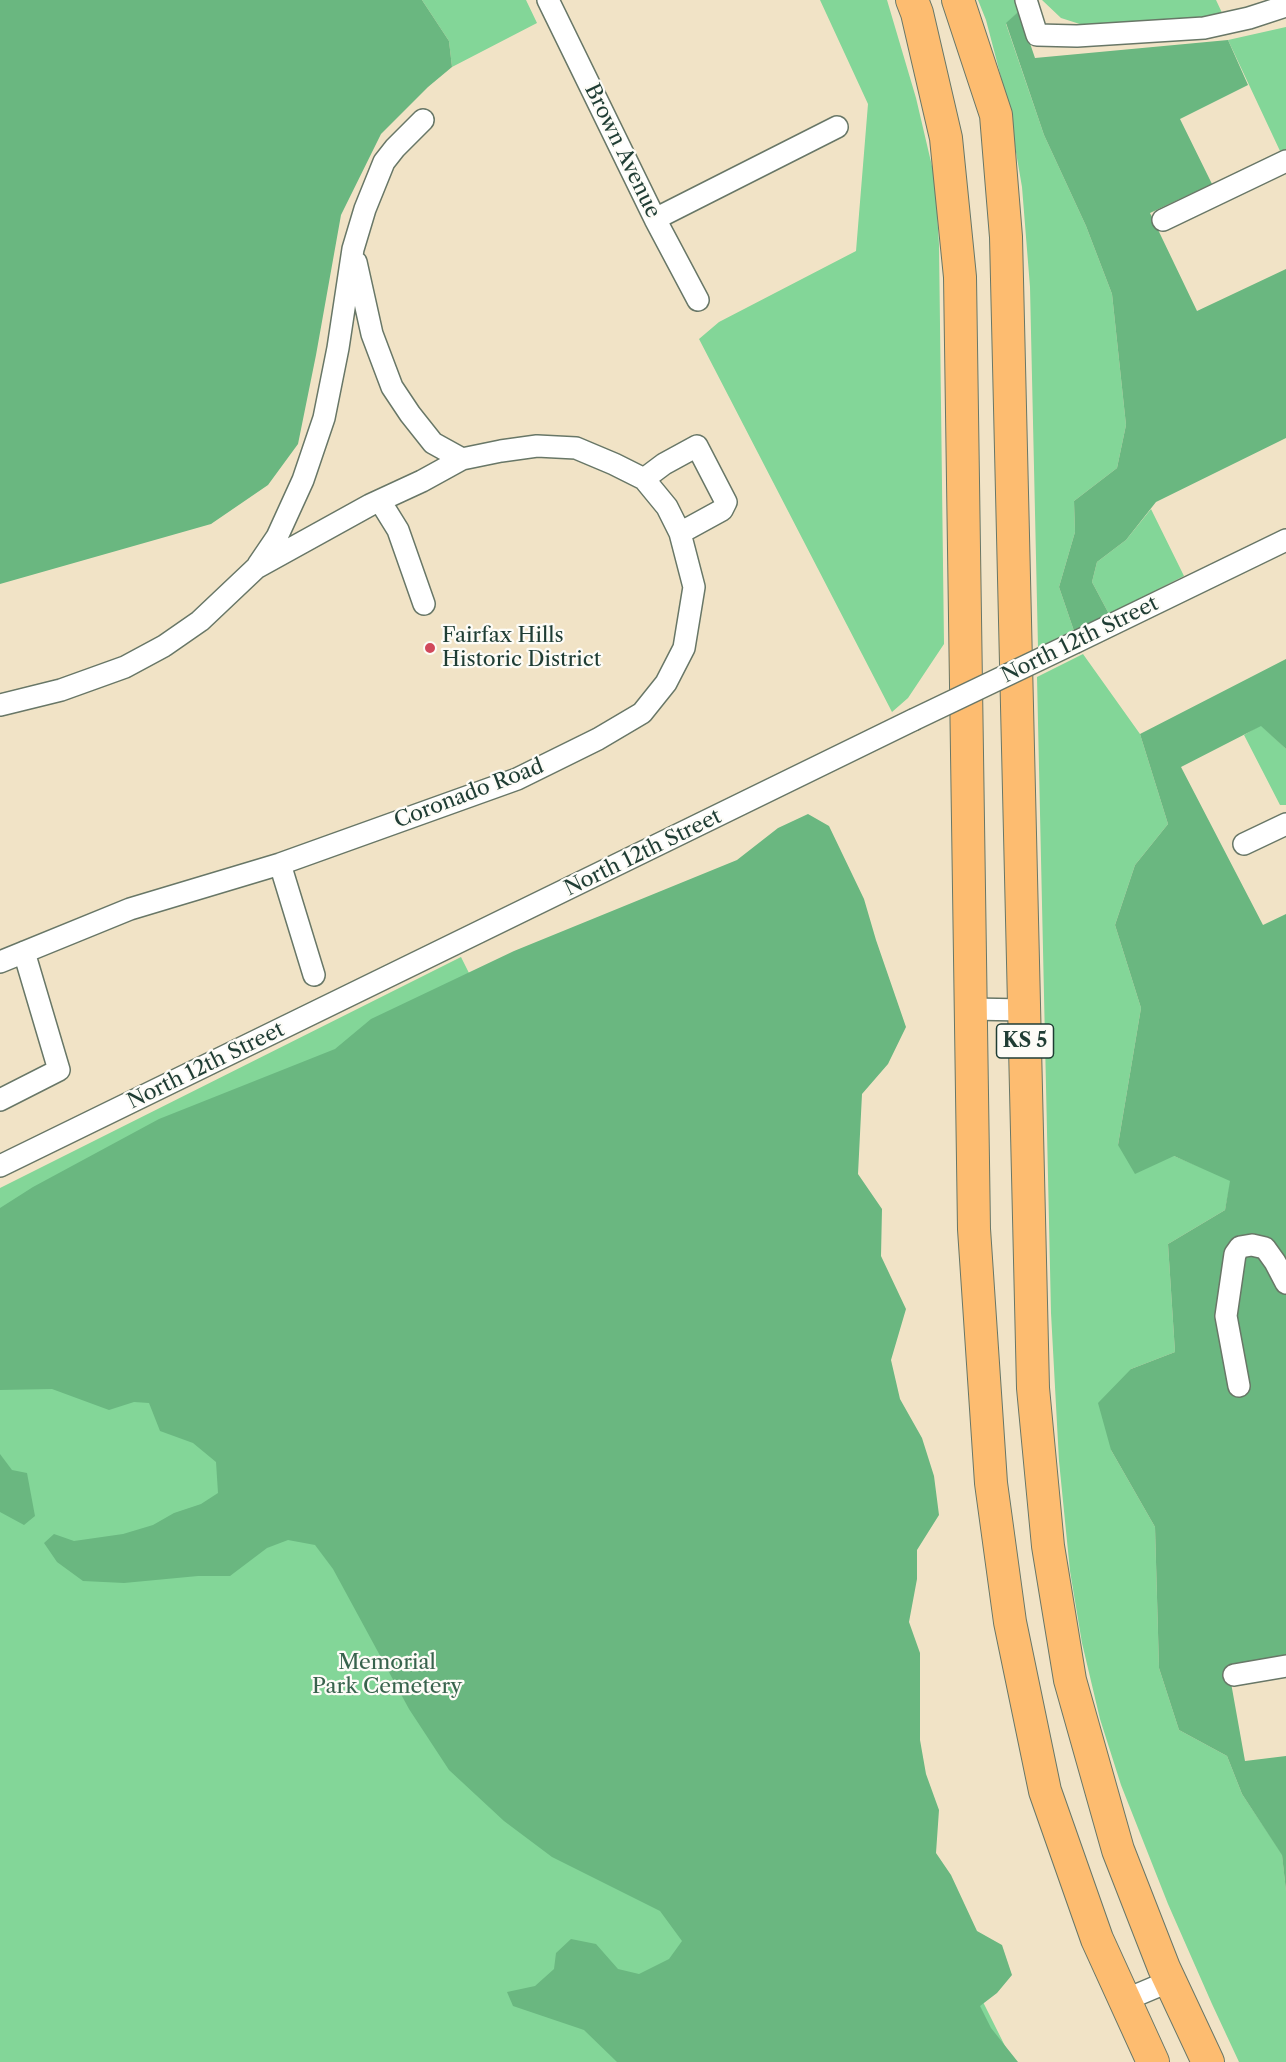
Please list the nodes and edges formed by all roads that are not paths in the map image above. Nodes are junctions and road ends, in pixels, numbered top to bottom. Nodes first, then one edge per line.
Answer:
1 (548, 0) edge
2 (912, 0) edge
3 (958, 0) edge
4 (1026, 0) edge
5 (1286, 6) edge
6 (423, 120) dead end
7 (837, 127) dead end
8 (1286, 161) edge
9 (655, 219) junction
10 (1163, 220) dead end
11 (353, 249) junction
12 (699, 300) dead end
13 (462, 459) junction
14 (644, 479) junction
15 (380, 501) junction
16 (681, 533) junction
17 (1286, 540) edge
18 (256, 568) junction
19 (424, 604) dead end
20 (0, 705) edge
21 (1286, 824) edge
22 (1244, 844) dead end
23 (280, 864) junction
24 (24, 952) junction
25 (0, 962) edge
26 (314, 975) dead end
27 (971, 1009) junction
28 (1024, 1010) junction
29 (0, 1100) edge
30 (0, 1166) edge
31 (1286, 1283) edge
32 (1239, 1386) dead end
33 (1286, 1666) edge
34 (1234, 1675) dead end
35 (1170, 1981) junction
36 (1125, 2000) junction
37 (1153, 2062) edge
38 (1208, 2062) edge

1 - 9 street, Brown Avenue
2 - 27 highway, KS 5
3 - 28 highway, KS 5
4 - 5 street
6 - 11 street
7 - 9 street
8 - 10 street
9 - 12 street, Brown Avenue
11 - 13 street
11 - 18 street
13 - 14 street, Coronado Road
13 - 15 street, Coronado Road
14 - 16 street, Coronado Road
14 - 16 street
15 - 18 street, Coronado Road
15 - 19 street
16 - 23 street, Coronado Road
17 - 30 street, North 12th Street, bridge
18 - 20 street
21 - 22 street
23 - 24 street, Coronado Road
23 - 26 street
24 - 25 street, Coronado Road
24 - 29 street
27 - 28 street
27 - 36 highway, KS 5
28 - 35 highway, KS 5
31 - 32 street
33 - 34 street
35 - 36 street
35 - 38 highway, KS 5
36 - 37 highway, KS 5

